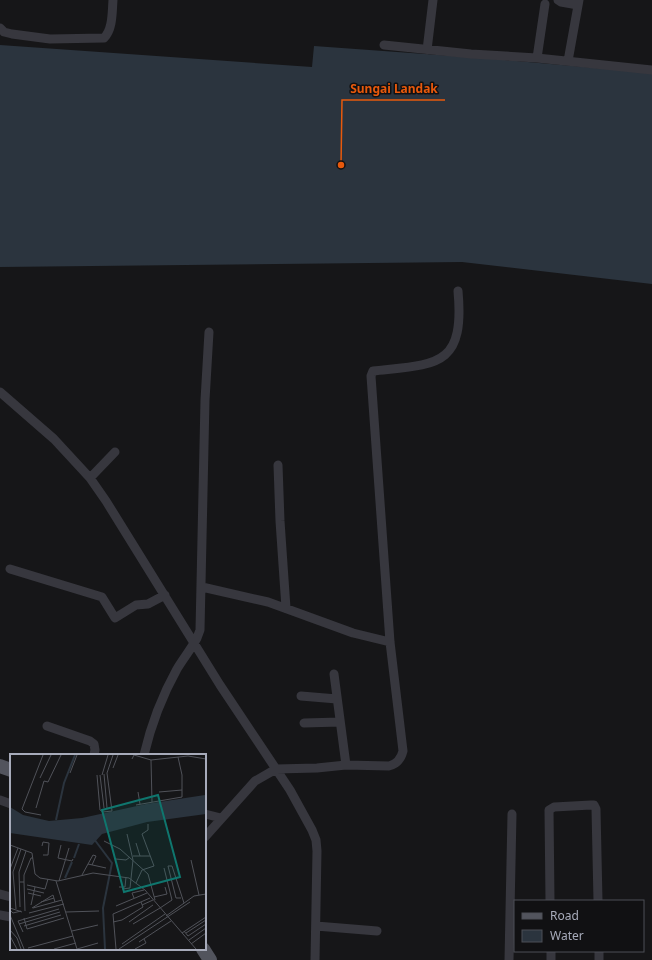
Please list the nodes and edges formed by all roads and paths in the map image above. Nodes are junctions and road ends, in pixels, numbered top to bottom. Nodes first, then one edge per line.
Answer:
1 (113, 0) edge
2 (433, 0) edge
3 (558, 0) edge
4 (579, 2) edge
5 (545, 4) dead end
6 (0, 28) edge
7 (384, 45) dead end
8 (427, 50) junction
9 (537, 58) junction
10 (568, 61) junction
11 (652, 70) edge
12 (458, 291) dead end
13 (209, 332) dead end
14 (0, 392) edge
15 (115, 452) dead end
16 (278, 465) dead end
17 (90, 478) junction
18 (10, 569) dead end
19 (202, 587) junction
20 (165, 595) junction
21 (286, 608) junction
22 (390, 642) junction
23 (194, 643) junction
24 (334, 674) dead end
25 (301, 696) dead end
26 (337, 699) junction
27 (340, 722) junction
28 (304, 724) dead end
29 (47, 726) dead end
30 (94, 754) edge
31 (144, 754) edge
32 (346, 764) junction
33 (0, 766) edge
34 (276, 769) junction
35 (10, 770) edge
36 (0, 800) edge
37 (10, 804) edge
38 (206, 814) edge
39 (512, 814) dead end
40 (221, 818) junction
41 (206, 836) edge
42 (0, 894) edge
43 (10, 896) edge
44 (550, 900) edge
45 (598, 900) edge
46 (0, 915) edge
47 (10, 917) edge
48 (316, 926) junction
49 (377, 932) dead end
50 (204, 950) edge
51 (210, 960) edge
52 (315, 960) edge
53 (509, 960) edge

1 - 6 street
2 - 8 street
3 - 4 street
4 - 10 street
5 - 9 street
7 - 8 street
8 - 9 street
9 - 10 street
10 - 11 street
12 - 22 street
13 - 19 street
14 - 17 street
15 - 17 street
16 - 21 street
17 - 20 street
18 - 20 street
19 - 21 street
19 - 23 street
20 - 23 street
21 - 22 street
22 - 32 street
23 - 31 street
23 - 34 street
24 - 26 street
25 - 26 street
26 - 27 street
27 - 28 street
27 - 32 street
29 - 30 street
32 - 34 street
33 - 35 main road
34 - 40 street
34 - 48 street
36 - 37 street
38 - 40 street
39 - 53 street
40 - 41 street
42 - 43 street
44 - 45 street
46 - 47 street
48 - 49 street
48 - 52 street
50 - 51 main road

